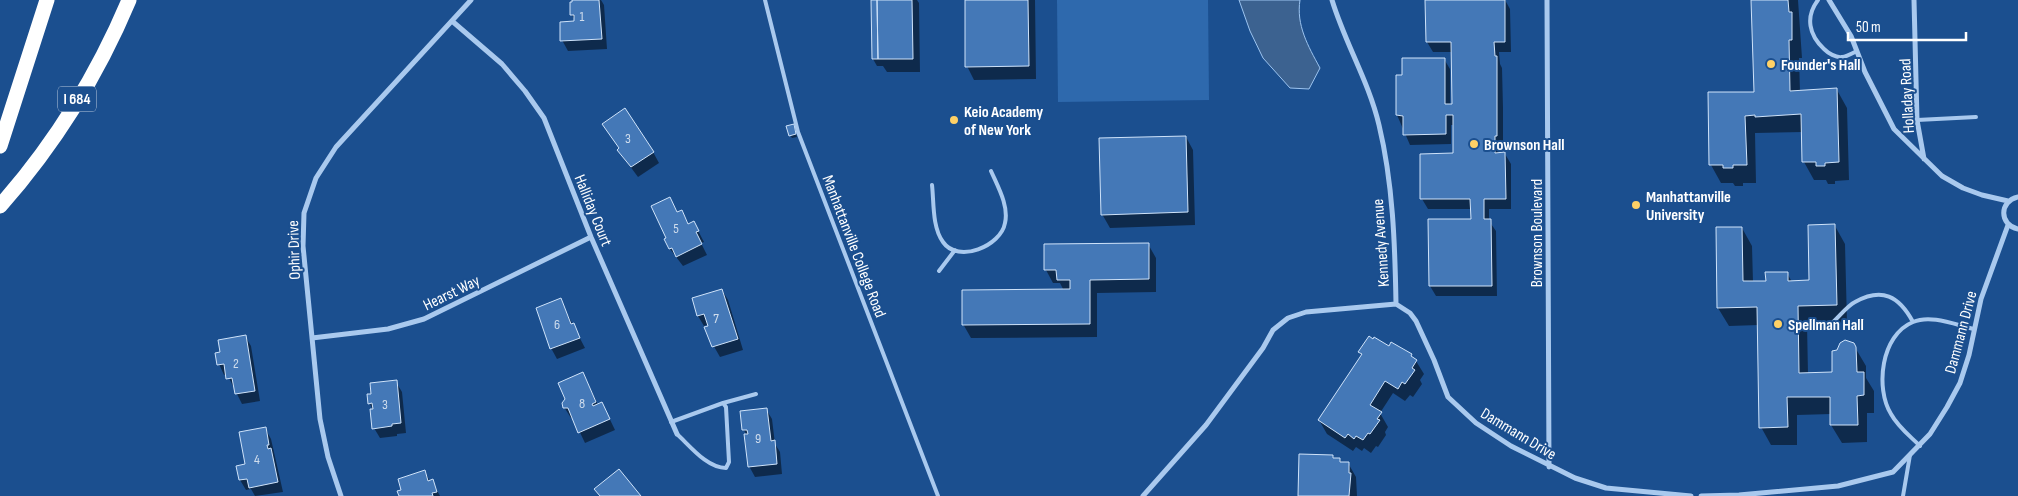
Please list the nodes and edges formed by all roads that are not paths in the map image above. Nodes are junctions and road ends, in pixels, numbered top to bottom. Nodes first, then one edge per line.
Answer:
1 (47, 0) edge
2 (129, 0) edge
3 (471, 0) edge
4 (765, 0) edge
5 (1332, 0) edge
6 (1547, 0) edge
7 (1818, 0) edge
8 (1829, 0) edge
9 (1914, 0) edge
10 (452, 21) junction
11 (1857, 52) junction
12 (1976, 118) dead end
13 (1918, 120) junction
14 (0, 146) edge
15 (1924, 160) junction
16 (992, 171) dead end
17 (932, 185) dead end
18 (2018, 197) edge
19 (2008, 201) junction
20 (0, 206) edge
21 (2008, 225) junction
22 (2018, 229) edge
23 (591, 237) junction
24 (955, 250) junction
25 (940, 271) dead end
26 (1396, 304) junction
27 (1913, 322) junction
28 (1832, 324) dead end
29 (1974, 329) junction
30 (312, 338) junction
31 (756, 394) dead end
32 (724, 403) junction
33 (672, 422) junction
34 (677, 434) joint
35 (1920, 446) junction
36 (1910, 455) junction
37 (1549, 467) junction
38 (341, 496) edge
39 (938, 496) edge
40 (1143, 496) edge
41 (1691, 496) edge
42 (1701, 496) edge
43 (1903, 496) edge

1 - 14 highway
2 - 20 highway, I 684
3 - 10 street, Ophir Drive
4 - 39 lane, Manhattanville College Road
5 - 26 street, Kennedy Avenue
6 - 37 street, Brownson Boulevard
7 - 11 lane
8 - 11 street
9 - 13 street, Holladay Road
10 - 23 street, Halliday Court
10 - 30 street, Ophir Drive
11 - 15 street
12 - 13 lane
13 - 15 street, Holladay Road
15 - 19 street
16 - 24 lane
17 - 24 lane
18 - 19 street
19 - 21 street
21 - 22 street
21 - 29 street, Dammann Drive
23 - 30 street, Hearst Way
23 - 33 street, Halliday Court
24 - 25 lane
26 - 37 street, Dammann Drive
26 - 40 street, Kennedy Avenue
27 - 28 lane
27 - 29 lane
27 - 35 lane
29 - 35 street, Dammann Drive
30 - 38 street, Ophir Drive
31 - 32 lane
32 - 33 lane
32 - 34 lane
33 - 34 street, Halliday Court
35 - 36 street, Dammann Drive
36 - 42 street, Dammann Drive
36 - 43 lane
37 - 41 street, Dammann Drive

